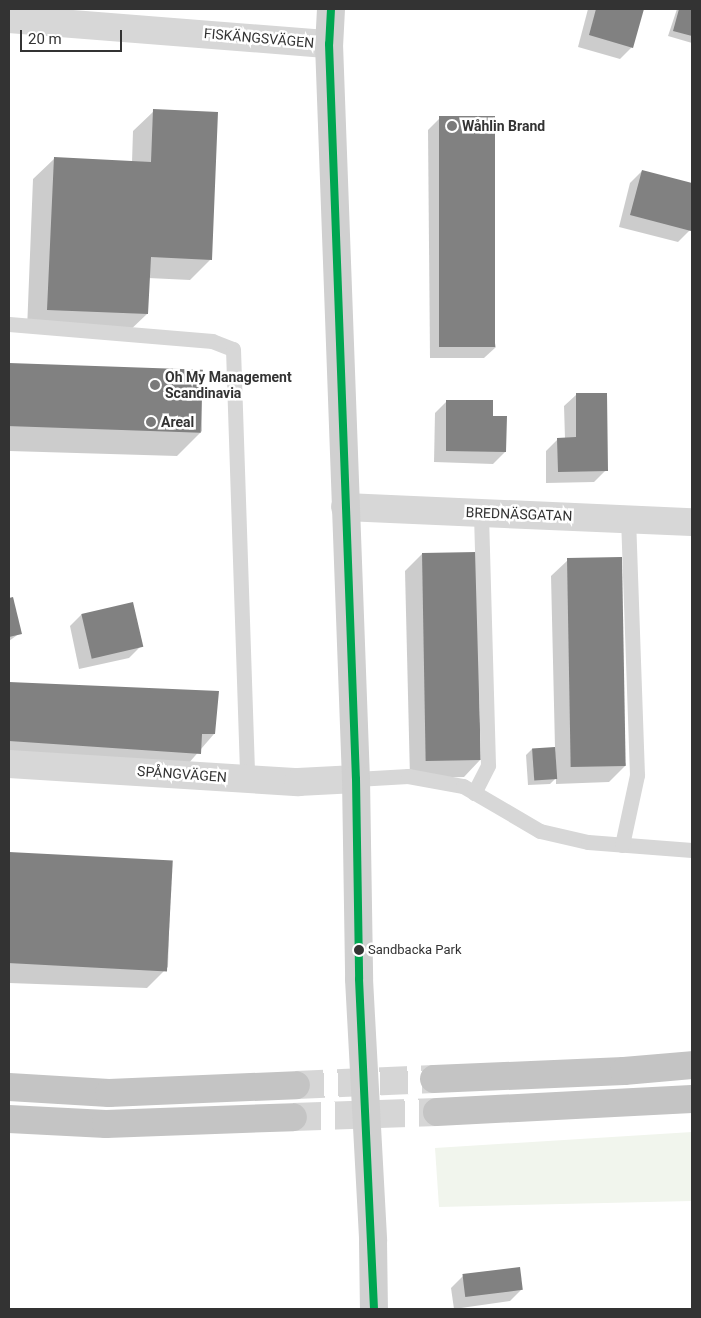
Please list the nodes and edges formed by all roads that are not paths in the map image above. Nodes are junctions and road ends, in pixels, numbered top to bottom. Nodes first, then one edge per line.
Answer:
1 (331, 9) edge
2 (9, 19) edge
3 (329, 44) junction
4 (9, 324) edge
5 (345, 507) junction
6 (481, 513) junction
7 (628, 519) junction
8 (692, 522) edge
9 (9, 764) edge
10 (247, 778) junction
11 (356, 779) junction
12 (474, 793) junction
13 (622, 845) junction
14 (692, 850) edge
15 (692, 1064) edge
16 (434, 1079) tunnel mouth
17 (296, 1085) tunnel mouth
18 (9, 1087) edge
19 (692, 1099) edge
20 (437, 1112) tunnel mouth
21 (293, 1117) tunnel mouth
22 (9, 1119) edge
23 (374, 1309) edge

1 - 3 main road
2 - 3 street, FISKÄNGSVÄGEN
3 - 5 main road
4 - 10 lane
5 - 6 street, BREDNÄSGATAN
5 - 11 main road
6 - 7 street, BREDNÄSGATAN
6 - 12 lane
7 - 8 street, BREDNÄSGATAN
7 - 13 lane
9 - 10 street, SPÅNGVÄGEN
10 - 11 street, SPÅNGVÄGEN
11 - 12 lane
11 - 23 main road, bridge
12 - 13 lane
13 - 14 lane
15 - 16 highway
17 - 18 highway
19 - 20 highway
21 - 22 highway

